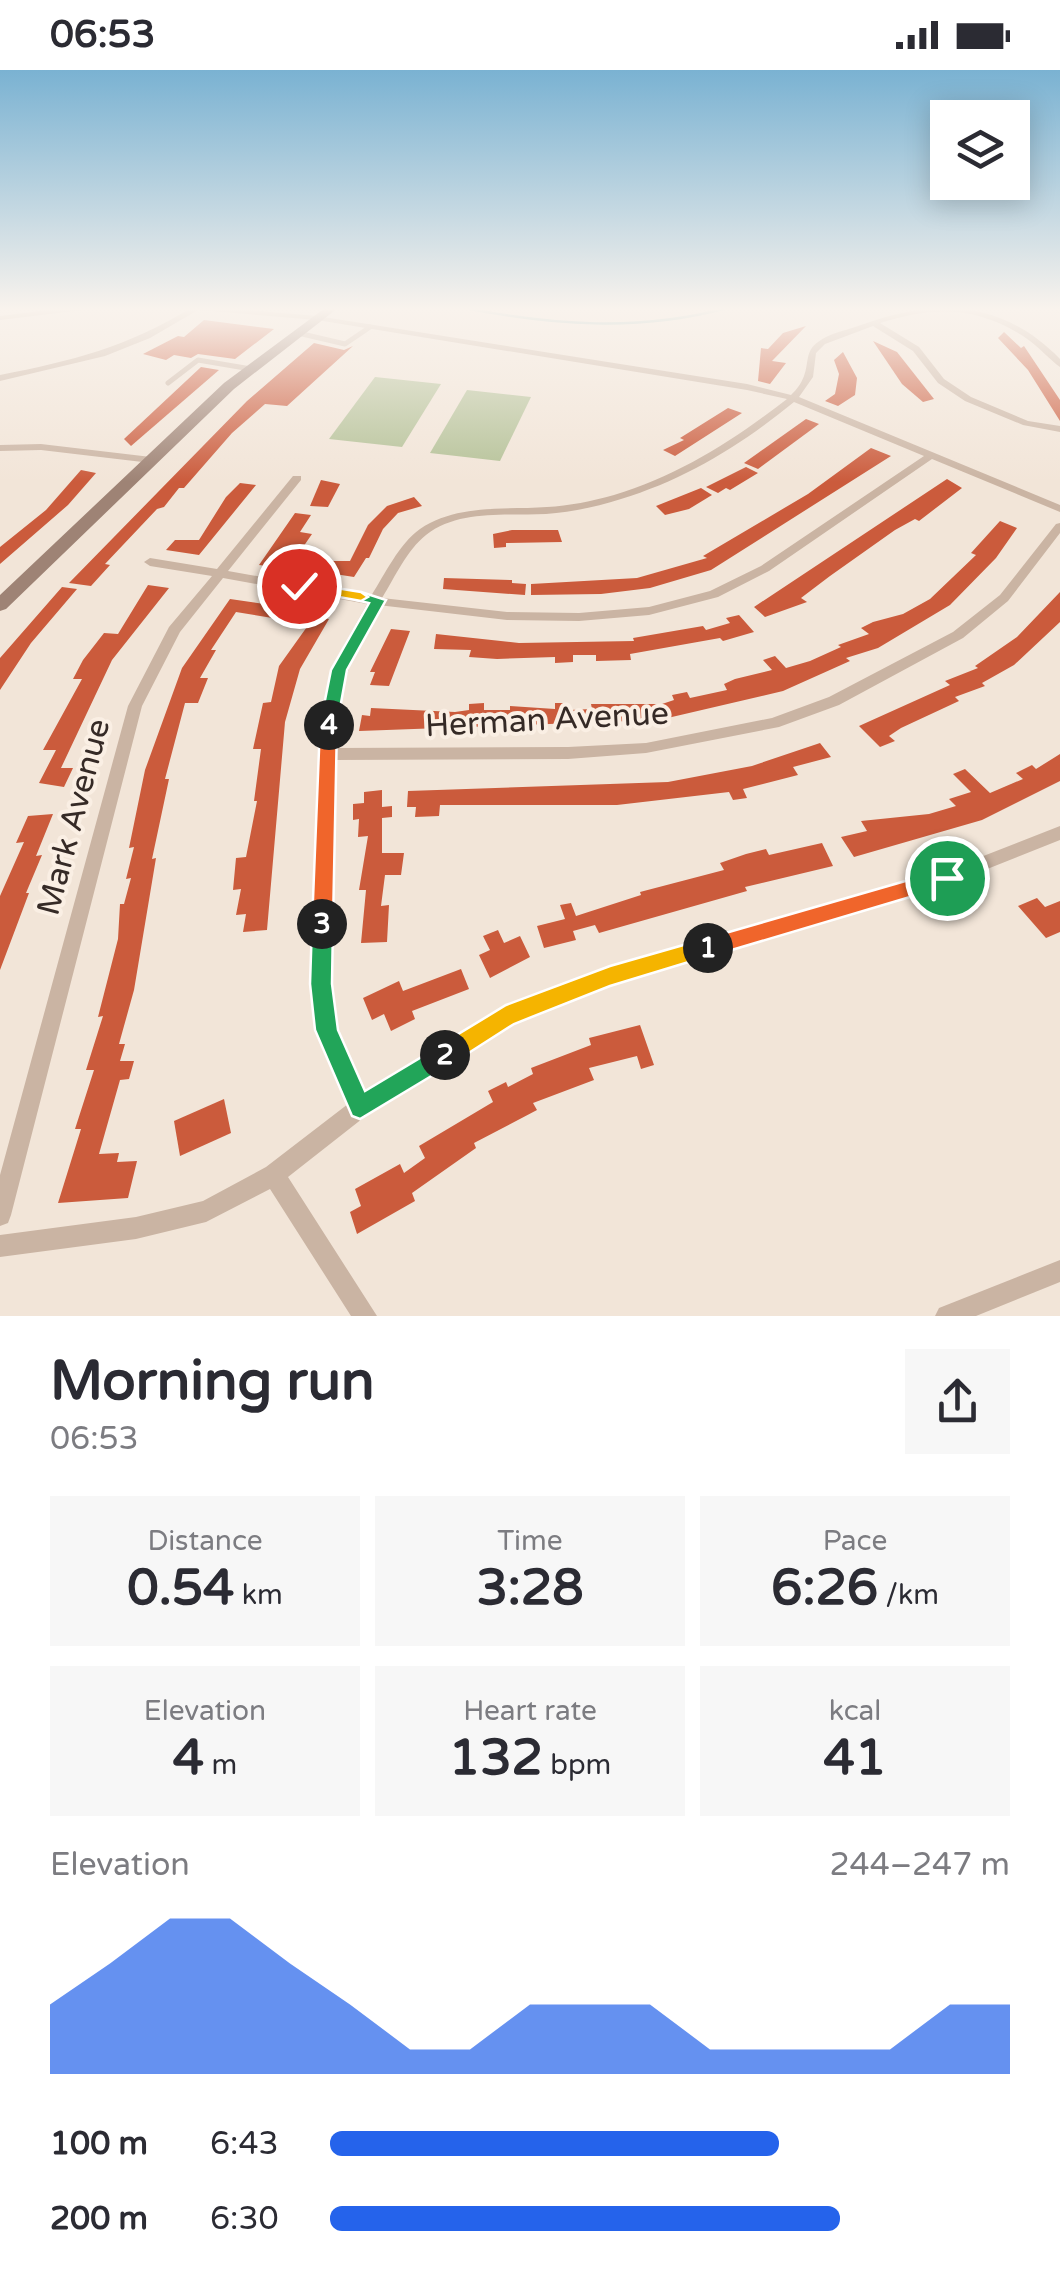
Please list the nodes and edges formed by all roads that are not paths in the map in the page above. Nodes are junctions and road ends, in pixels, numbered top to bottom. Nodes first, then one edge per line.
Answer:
1 (54, 366) edge
2 (190, 366) edge
3 (235, 366) edge
4 (256, 366) edge
5 (614, 366) edge
6 (812, 366) edge
7 (930, 366) edge
8 (252, 369) junction
9 (0, 378) edge
10 (168, 383) dead end
11 (793, 398) junction
12 (1060, 429) edge
13 (0, 448) edge
14 (932, 455) junction
15 (151, 460) junction
16 (297, 478) dead end
17 (1060, 509) edge
18 (1060, 526) edge
19 (150, 562) dead end
20 (220, 572) junction
21 (378, 600) junction
22 (0, 604) edge
23 (326, 754) junction
24 (1060, 833) edge
25 (360, 1108) junction
26 (274, 1175) junction
27 (0, 1214) edge
28 (0, 1246) edge
29 (1060, 1270) edge
30 (366, 1316) edge
31 (947, 1316) edge

1 - 9 street
2 - 10 lane
3 - 8 lane
4 - 8 main road
5 - 11 street
6 - 11 street
7 - 12 street
8 - 15 main road
11 - 14 street
11 - 21 street
13 - 15 street
14 - 17 street
14 - 21 street
15 - 22 main road
16 - 20 street, Mark Avenue
18 - 23 street, Herman Avenue
19 - 20 street
20 - 21 street
20 - 27 street, Mark Avenue
21 - 23 street
23 - 25 street
24 - 25 street
25 - 26 street
26 - 28 street
26 - 30 street
29 - 31 street

